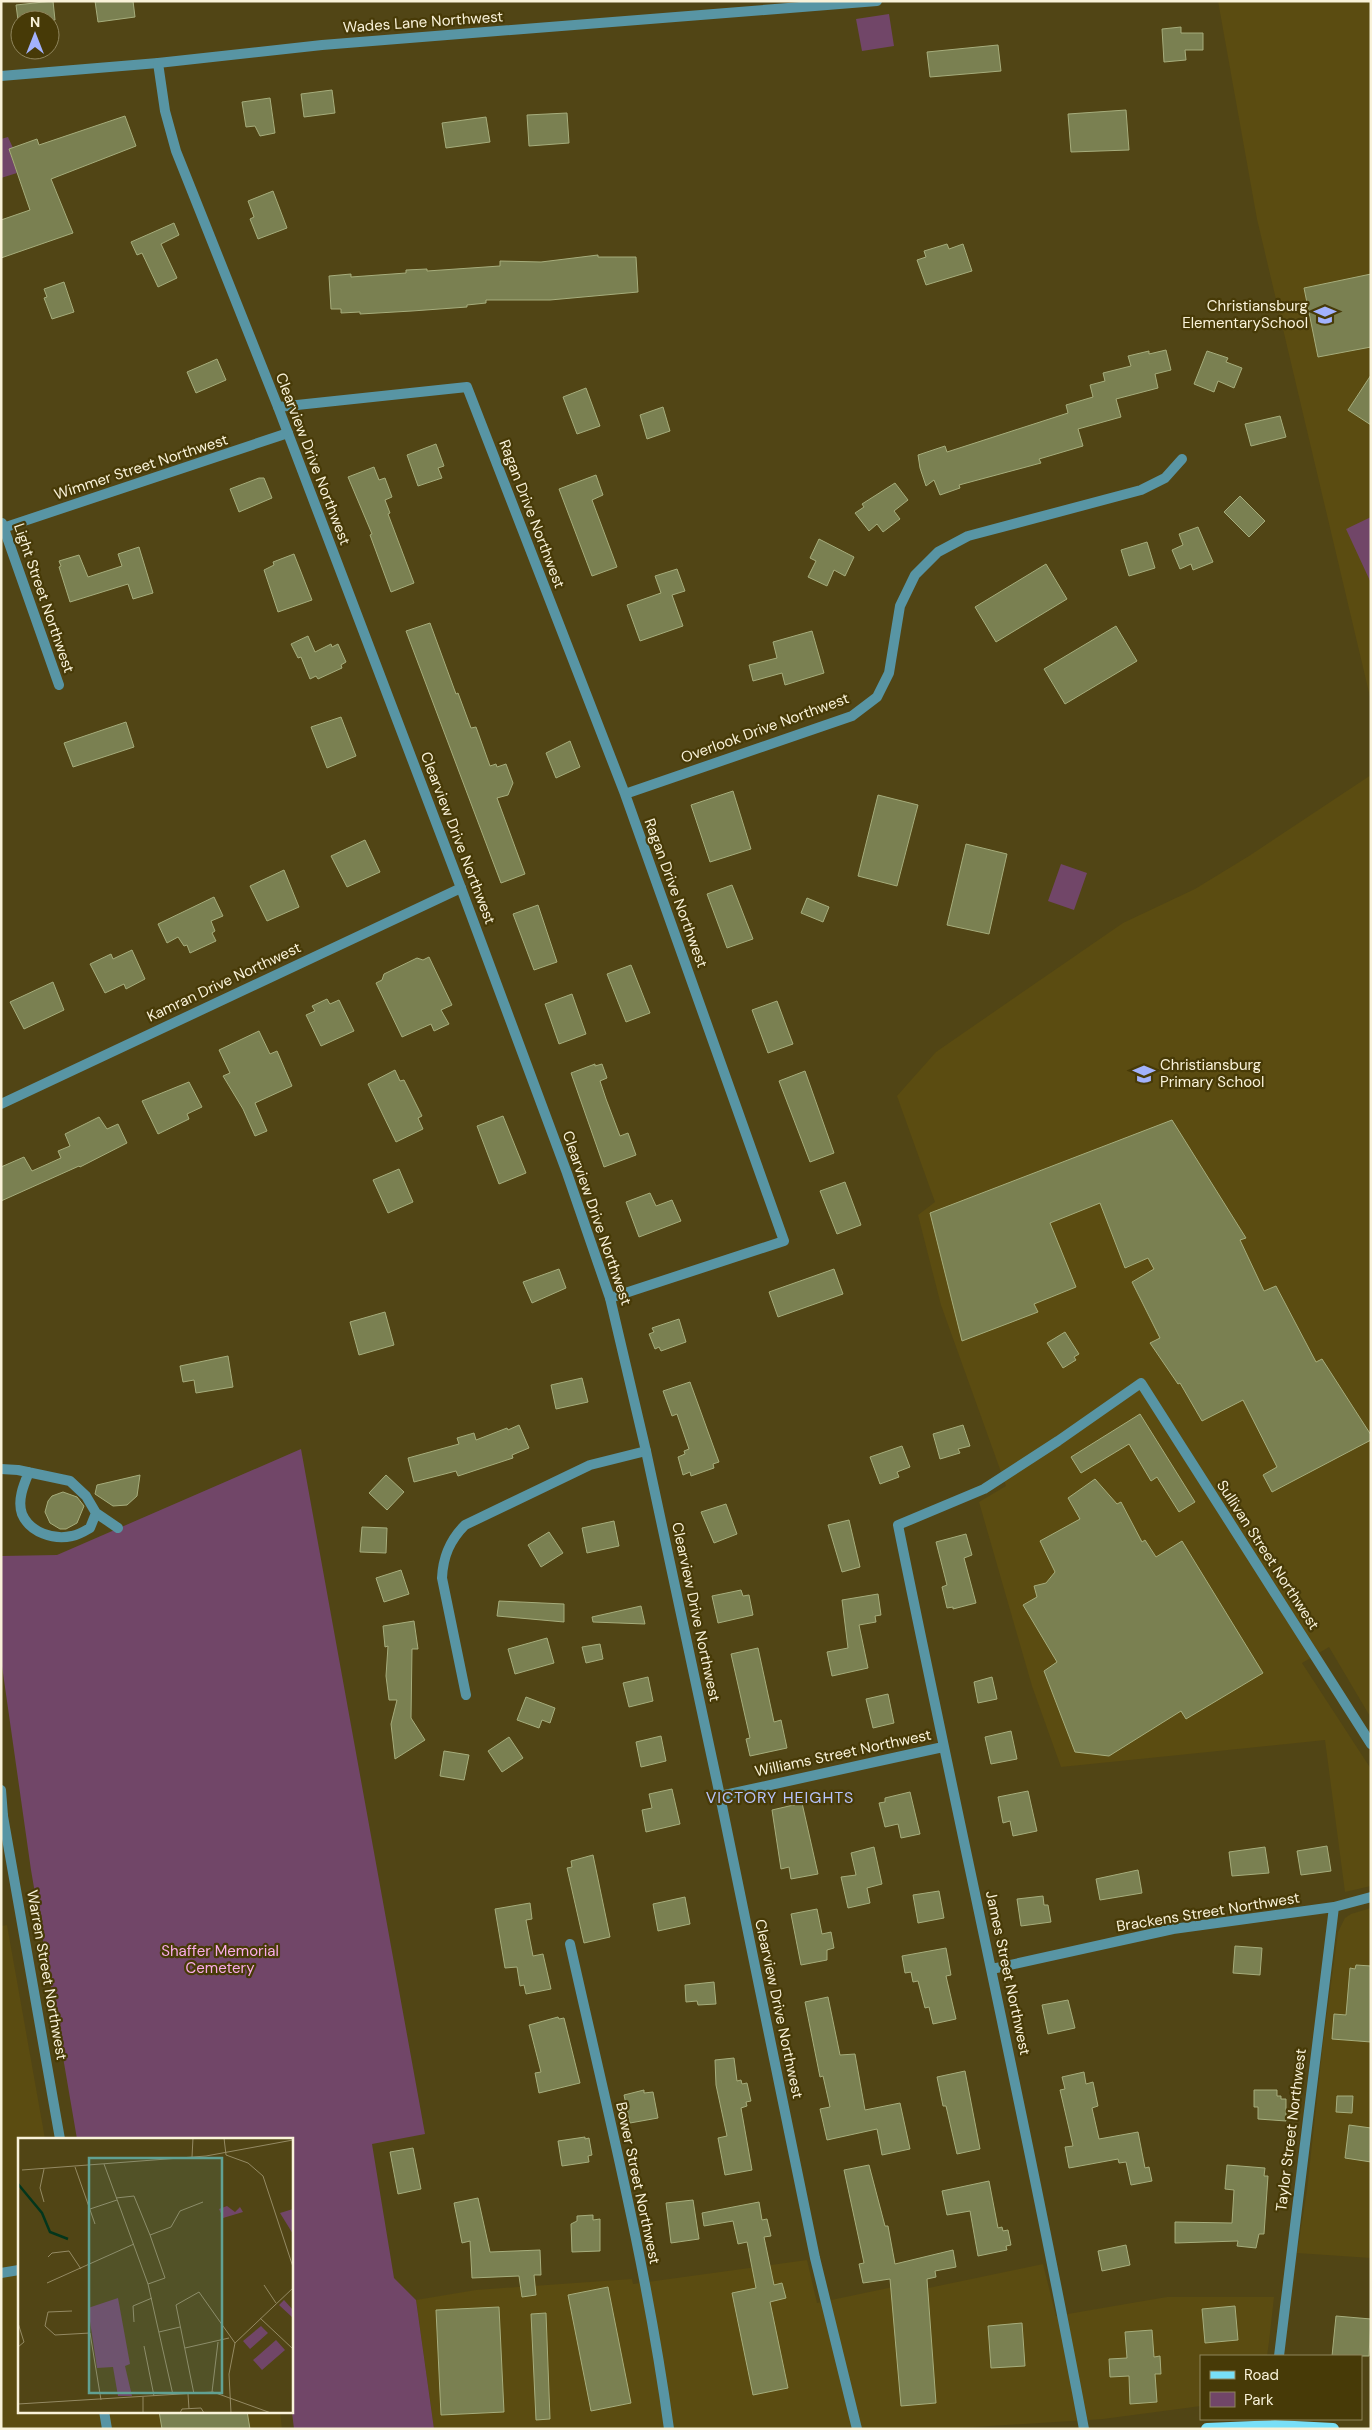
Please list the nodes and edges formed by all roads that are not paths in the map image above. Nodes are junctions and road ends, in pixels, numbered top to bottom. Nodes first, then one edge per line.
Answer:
1 (877, 1) edge
2 (158, 63) junction
3 (1, 76) edge
4 (278, 407) junction
5 (288, 433) junction
6 (1182, 459) dead end
7 (2, 525) edge
8 (59, 684) dead end
9 (625, 794) junction
10 (461, 888) junction
11 (1, 1104) edge
12 (610, 1298) junction
13 (1141, 1383) joint
14 (646, 1451) junction
15 (1, 1469) edge
16 (29, 1472) junction
17 (96, 1513) junction
18 (118, 1528) dead end
19 (466, 1694) dead end
20 (1371, 1744) edge
21 (943, 1747) junction
22 (1, 1790) edge
23 (720, 1796) junction
24 (2, 1816) edge
25 (1371, 1897) edge
26 (1334, 1907) junction
27 (570, 1944) dead end
28 (992, 1968) junction
29 (60, 2138) edge
30 (18, 2270) edge
31 (1, 2273) edge
32 (1279, 2355) edge
33 (104, 2412) edge
34 (1275, 2422) edge
35 (107, 2429) edge
36 (669, 2429) edge
37 (857, 2429) edge
38 (1084, 2429) edge
39 (1207, 2429) edge
40 (1332, 2429) edge

1 - 2 street, Wades Lane Northwest
2 - 3 street, Wades Lane Northwest
2 - 4 street, Clearview Drive Northwest
4 - 5 street, Clearview Drive Northwest
4 - 9 street, Ragan Drive Northwest
5 - 7 street, Wimmer Street Northwest
5 - 10 street, Clearview Drive Northwest
6 - 9 street, Overlook Drive Northwest
7 - 8 street, Light Street Northwest
9 - 12 street, Ragan Drive Northwest
10 - 11 street, Kamran Drive Northwest
10 - 12 street, Clearview Drive Northwest
12 - 14 street, Clearview Drive Northwest
13 - 20 street, Sullivan Street Northwest
13 - 21 street, James Street Northwest
14 - 19 street
14 - 23 street, Clearview Drive Northwest
15 - 16 street
16 - 17 street
16 - 17 street
17 - 18 street
21 - 23 street, Williams Street Northwest
21 - 28 street, James Street Northwest
22 - 24 street, Warren Street Northwest
23 - 37 street, Clearview Drive Northwest
24 - 29 street, Warren Street Northwest
25 - 26 street, Brackens Street Northwest
26 - 28 street, Brackens Street Northwest
26 - 32 street, Taylor Street Northwest
27 - 36 street, Bower Street Northwest
28 - 38 street, James Street Northwest
30 - 31 street
33 - 35 street
34 - 39 main road
34 - 40 main road

